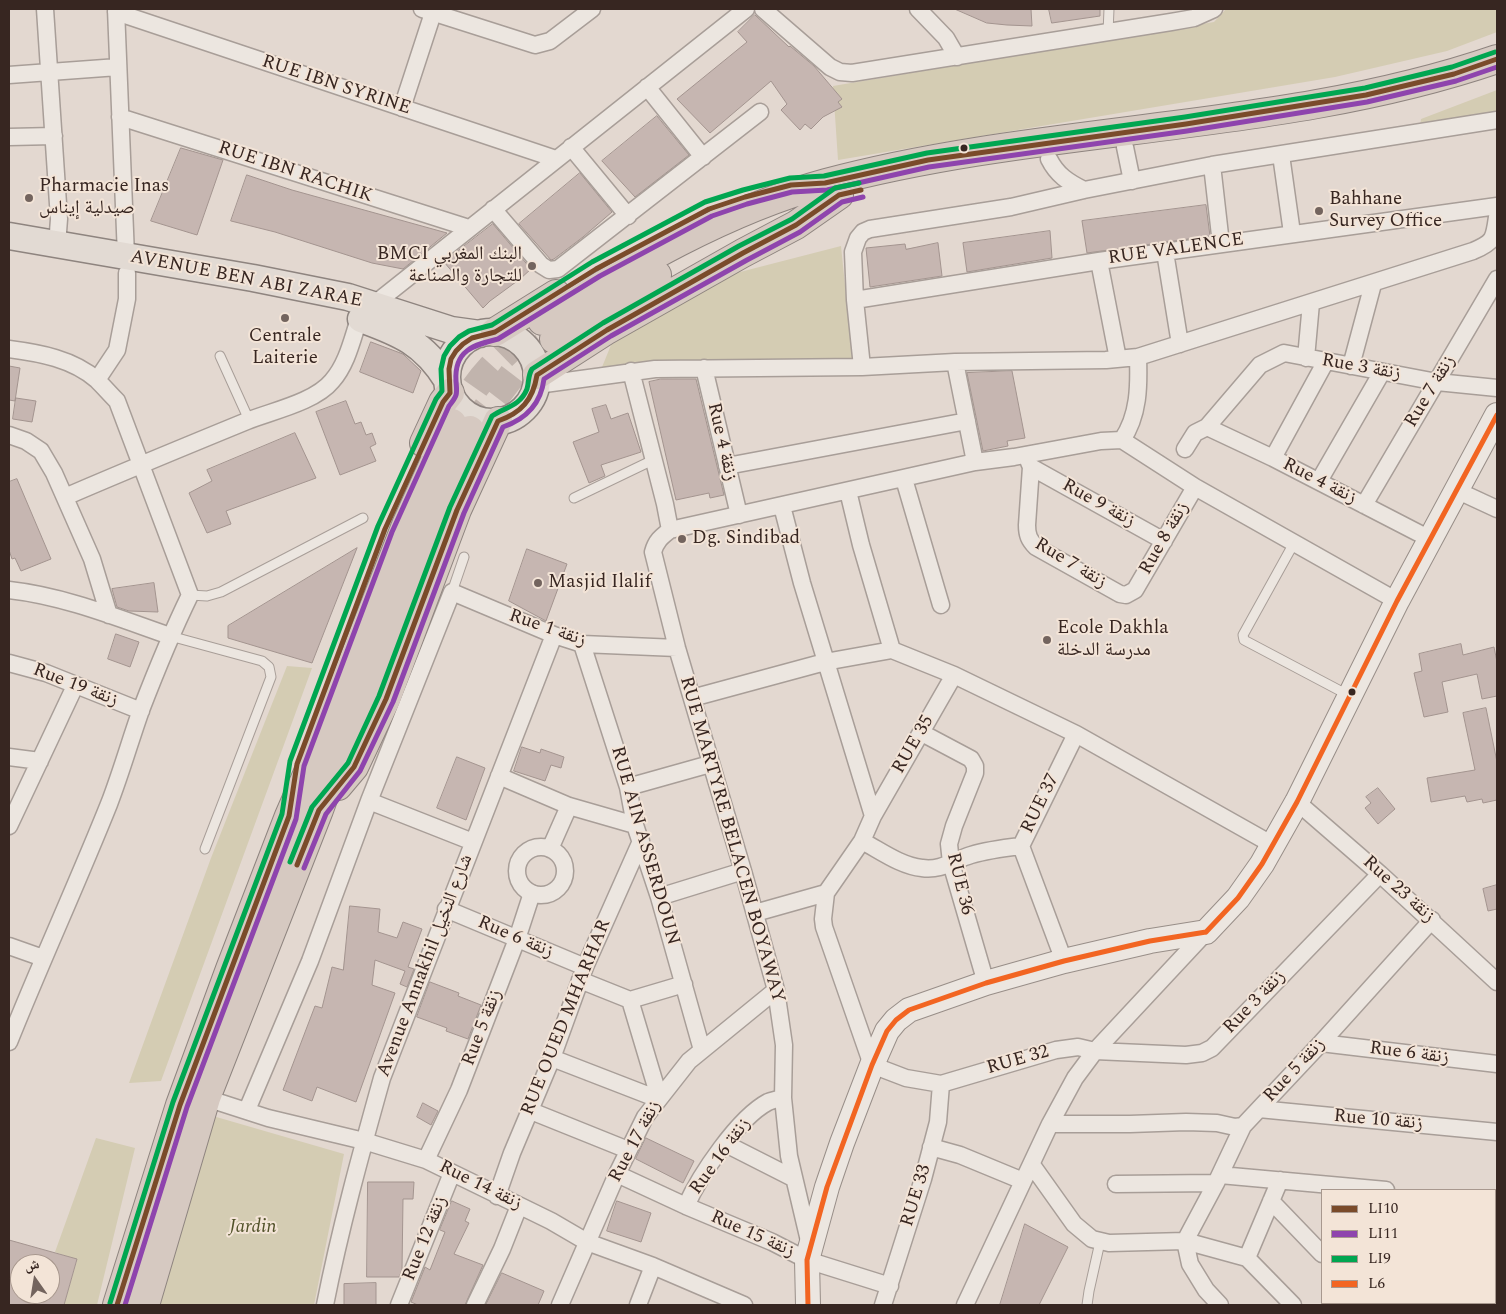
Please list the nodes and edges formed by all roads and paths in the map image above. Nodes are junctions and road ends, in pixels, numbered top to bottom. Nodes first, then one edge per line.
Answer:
1 (44, 9) edge
2 (592, 9) edge
3 (746, 9) edge
4 (763, 9) edge
5 (918, 9) edge
6 (1109, 9) edge
7 (1214, 9) edge
8 (116, 11) edge
9 (427, 11) edge
10 (1108, 33) junction
11 (957, 56) junction
12 (1497, 59) edge
13 (118, 67) junction
14 (49, 72) junction
15 (9, 75) edge
16 (1497, 76) edge
17 (647, 87) junction
18 (402, 108) junction
19 (760, 112) dead end
20 (120, 118) junction
21 (1497, 120) edge
22 (54, 136) junction
23 (9, 137) edge
24 (1125, 147) junction
25 (571, 148) junction
26 (1281, 155) junction
27 (703, 157) junction
28 (556, 159) junction
29 (1049, 159) junction
30 (1212, 165) junction
31 (1132, 181) junction
32 (832, 189) junction
33 (1084, 190) junction
34 (1497, 206) edge
35 (493, 209) junction
36 (628, 216) junction
37 (1497, 216) edge
38 (469, 228) junction
39 (1292, 234) junction
40 (9, 236) edge
41 (1221, 244) junction
42 (57, 245) junction
43 (1165, 252) junction
44 (9, 255) edge
45 (1099, 261) junction
46 (127, 264) junction
47 (1497, 279) edge
48 (1373, 284) junction
49 (856, 300) junction
50 (1310, 303) junction
51 (366, 312) junction
52 (548, 330) tunnel mouth
53 (488, 333) junction
54 (1180, 344) junction
55 (9, 349) edge
56 (220, 356) dead end
57 (1138, 357) junction
58 (1306, 358) junction
59 (1118, 359) junction
60 (1326, 361) junction
61 (956, 362) junction
62 (862, 366) junction
63 (1350, 366) junction
64 (704, 368) junction
65 (631, 371) junction
66 (1382, 372) junction
67 (97, 380) junction
68 (537, 380) junction
69 (1437, 382) junction
70 (449, 386) junction
71 (1497, 388) edge
72 (1497, 415) edge
73 (249, 420) junction
74 (498, 421) junction
75 (967, 421) junction
76 (1207, 427) junction
77 (9, 435) edge
78 (1122, 440) junction
79 (1185, 449) dead end
80 (1274, 458) junction
81 (653, 460) junction
82 (1029, 461) junction
83 (975, 462) junction
84 (141, 464) junction
85 (726, 466) junction
86 (904, 479) junction
87 (1319, 481) junction
88 (1195, 487) junction
89 (1456, 490) junction
90 (848, 491) junction
91 (65, 497) junction
92 (574, 498) dead end
93 (1364, 504) junction
94 (782, 506) junction
95 (1497, 509) edge
96 (739, 515) junction
97 (363, 518) dead end
98 (670, 530) junction
99 (1430, 539) junction
100 (1164, 541) junction
101 (1294, 543) junction
102 (464, 558) dead end
103 (9, 590) edge
104 (1135, 590) joint
105 (452, 592) junction
106 (190, 594) junction
107 (1397, 601) junction
108 (941, 605) dead end
109 (109, 615) junction
110 (554, 635) junction
111 (170, 636) junction
112 (582, 644) junction
113 (677, 648) junction
114 (892, 650) junction
115 (825, 662) junction
116 (9, 663) edge
117 (954, 675) junction
118 (75, 686) junction
119 (1350, 696) junction
120 (692, 698) junction
121 (141, 711) junction
122 (922, 733) junction
123 (1076, 734) junction
124 (9, 757) edge
125 (40, 761) junction
126 (710, 764) junction
127 (500, 776) junction
128 (628, 787) junction
129 (369, 801) junction
130 (1297, 802) junction
131 (569, 806) junction
132 (318, 810) junction
133 (289, 816) junction
134 (873, 816) junction
135 (635, 824) junction
136 (9, 826) edge
137 (640, 841) junction
138 (862, 841) junction
139 (473, 842) junction
140 (1273, 845) junction
141 (1021, 846) junction
142 (206, 849) dead end
143 (550, 849) junction
144 (952, 863) junction
145 (744, 871) junction
146 (1380, 874) junction
147 (532, 893) junction
148 (826, 893) junction
149 (659, 897) junction
150 (446, 909) junction
151 (755, 912) junction
152 (1432, 920) junction
153 (1206, 932) junction
154 (517, 938) junction
155 (9, 946) edge
156 (43, 958) junction
157 (1064, 961) junction
158 (583, 973) junction
159 (1497, 980) edge
160 (986, 983) junction
161 (684, 984) junction
162 (776, 990) junction
163 (630, 1000) junction
164 (9, 1042) edge
165 (1321, 1043) junction
166 (702, 1050) junction
167 (1095, 1051) junction
168 (552, 1058) junction
169 (1497, 1064) edge
170 (872, 1065) junction
171 (941, 1084) junction
172 (206, 1098) junction
173 (658, 1098) junction
174 (783, 1098) junction
175 (1259, 1109) junction
176 (247, 1110) junction
177 (531, 1111) junction
178 (1050, 1124) junction
179 (1243, 1126) junction
180 (1497, 1132) edge
181 (364, 1141) junction
182 (726, 1144) junction
183 (931, 1147) junction
184 (628, 1150) junction
185 (426, 1160) junction
186 (1032, 1165) junction
187 (452, 1173) junction
188 (617, 1174) junction
189 (793, 1178) junction
190 (1218, 1179) junction
191 (1280, 1180) junction
192 (1023, 1181) junction
193 (1116, 1184) dead end
194 (1375, 1189) edge
195 (497, 1196) junction
196 (1271, 1201) junction
197 (1497, 1203) edge
198 (519, 1206) junction
199 (686, 1206) junction
200 (1496, 1208) edge
201 (1185, 1241) junction
202 (587, 1242) junction
203 (1100, 1242) junction
204 (1321, 1253) edge
205 (808, 1254) junction
206 (1247, 1258) junction
207 (653, 1266) junction
208 (890, 1286) junction
209 (709, 1299) edge
210 (117, 1305) edge
211 (144, 1305) edge
212 (325, 1305) edge
213 (399, 1305) edge
214 (475, 1305) edge
215 (560, 1305) edge
216 (638, 1305) edge
217 (744, 1305) edge
218 (808, 1305) edge
219 (883, 1305) edge
220 (965, 1305) edge
221 (1088, 1305) edge
222 (1220, 1305) edge
223 (1294, 1305) edge

1 - 14 street
2 - 9 street
3 - 17 street
4 - 11 street
5 - 11 street
6 - 10 lane
7 - 10 street
8 - 13 street
8 - 18 street, RUE IBN SYRINE
9 - 18 street
10 - 11 street
12 - 32 highway
13 - 14 street
13 - 20 street
14 - 15 street
14 - 22 street
16 - 24 highway
17 - 25 street
17 - 27 street
18 - 28 street, RUE IBN SYRINE
19 - 27 street
20 - 38 street, RUE IBN RACHIK
20 - 46 street
21 - 26 street
22 - 23 street
22 - 42 street
24 - 29 highway
24 - 31 street
25 - 28 street
25 - 36 street
26 - 30 street
26 - 39 street
27 - 36 street
28 - 35 street
29 - 32 highway
29 - 33 street
30 - 31 street
30 - 41 street
31 - 33 street
32 - 52 highway
32 - 53 highway
32 - 68 highway
33 - 49 street
34 - 39 street, RUE VALENCE
35 - 36 street
35 - 38 street
37 - 48 street
38 - 51 street
39 - 41 street, RUE VALENCE
40 - 42 main road, AVENUE BEN ABI ZARAE
41 - 43 street, RUE VALENCE
42 - 46 main road, AVENUE BEN ABI ZARAE
43 - 45 street, RUE VALENCE
43 - 54 street
44 - 46 main road, AVENUE BEN ABI ZARAE
45 - 49 street, RUE VALENCE
45 - 59 street
46 - 51 main road, AVENUE BEN ABI ZARAE
46 - 67 street
47 - 69 street, Rue 7 زنقة
48 - 50 street
48 - 63 street
49 - 62 street
50 - 54 street
50 - 58 street
51 - 53 main road, AVENUE BEN ABI ZARAE
51 - 70 main road, AVENUE BEN ABI ZARAE
51 - 73 street
53 - 68 main road
53 - 70 main road
54 - 57 street
55 - 67 street
56 - 73 lane
57 - 59 street
57 - 78 street
58 - 60 street, Rue 3 زنقة
58 - 76 street, Rue 3 زنقة
59 - 61 street
60 - 63 street, Rue 3 زنقة
60 - 80 street
61 - 62 street
61 - 75 street
62 - 64 street
63 - 66 street, Rue 3 زنقة
64 - 65 street
64 - 85 street, Rue 4 زنقة
65 - 68 street
65 - 81 street
66 - 69 street, Rue 3 زنقة
66 - 87 street
67 - 84 street
68 - 74 main road
69 - 71 street, Rue 3 زنقة
69 - 93 street, Rue 7 زنقة
70 - 74 main road
70 - 133 highway
72 - 89 street
73 - 84 street
74 - 132 highway
75 - 83 street
75 - 85 street
76 - 79 street
76 - 80 street, Rue 4 زنقة
77 - 91 street
78 - 82 street
78 - 88 street
80 - 87 street, Rue 4 زنقة
81 - 92 lane
81 - 98 street
82 - 83 street
82 - 100 street, Rue 9 زنقة
82 - 104 street, Rue 7 زنقة
83 - 86 street
84 - 91 street
84 - 106 street
85 - 96 street, Rue 4 زنقة
86 - 90 street
86 - 108 street
87 - 93 street, Rue 4 زنقة
88 - 100 street, Rue 8 زنقة
88 - 101 street
89 - 95 street
89 - 99 street
90 - 94 street
90 - 114 street
91 - 109 street
93 - 99 street, Rue 4 زنقة
94 - 96 street
94 - 115 street
96 - 98 street
97 - 106 lane
98 - 113 street, RUE MARTYRE BELACEN BOYAWAY
99 - 107 street
100 - 104 street, Rue 8 زنقة
101 - 107 street
101 - 119 lane
102 - 105 lane
103 - 109 street
105 - 110 street, Rue 1 زنقة
105 - 129 street
106 - 111 street
107 - 119 street
109 - 111 street
110 - 112 street, Rue 1 زنقة
110 - 127 street, Avenue Annakhil شارع النخيل
111 - 121 street
111 - 142 lane
112 - 113 street, Rue 1 زنقة
112 - 128 street, RUE AIN ASSERDOUN
113 - 120 street, RUE MARTYRE BELACEN BOYAWAY
114 - 115 street
114 - 117 street
115 - 120 street
115 - 134 street
116 - 118 street, Rue 19 زنقة
117 - 122 street, RUE 35
117 - 123 street
118 - 121 street, Rue 19 زنقة
118 - 125 street
119 - 130 street
120 - 126 street, RUE MARTYRE BELACEN BOYAWAY
121 - 156 street
122 - 134 street, RUE 35
122 - 144 street, RUE 36
123 - 140 street
123 - 141 street, RUE 37
124 - 125 street
125 - 136 street
126 - 128 street
126 - 145 street, RUE MARTYRE BELACEN BOYAWAY
127 - 131 street
127 - 139 street, Avenue Annakhil شارع النخيل
128 - 135 street, RUE AIN ASSERDOUN
129 - 139 street
129 - 176 street
130 - 140 street
130 - 146 street, Rue 23 زنقة
131 - 135 street
131 - 143 street
132 - 133 highway
132 - 172 highway
133 - 210 highway
134 - 138 street, RUE 35
135 - 137 street, RUE AIN ASSERDOUN
137 - 149 street, RUE AIN ASSERDOUN
137 - 158 street, RUE OUED MHARHAR
138 - 144 street
138 - 148 street, RUE 35
139 - 150 street, Avenue Annakhil شارع النخيل
140 - 153 street
141 - 144 street
141 - 157 street, RUE 37
143 - 147 street
143 - 147 street
144 - 160 street, RUE 36
145 - 149 street
145 - 151 street, RUE MARTYRE BELACEN BOYAWAY
146 - 152 street, Rue 23 زنقة
146 - 167 street, Rue 3 زنقة
147 - 154 street, Rue 5 زنقة
148 - 151 street
148 - 170 street
149 - 161 street, RUE AIN ASSERDOUN
150 - 154 street, Rue 6 زنقة
150 - 181 street, Avenue Annakhil شارع النخيل
151 - 162 street, RUE MARTYRE BELACEN BOYAWAY
152 - 159 street, Rue 23 زنقة
152 - 165 street, Rue 5 زنقة
153 - 157 street
153 - 167 street
154 - 158 street, Rue 6 زنقة
154 - 185 street, Rue 5 زنقة
155 - 156 street
156 - 164 street
157 - 160 street
158 - 163 street
158 - 168 street, RUE OUED MHARHAR
160 - 170 street
161 - 163 street
161 - 166 street, RUE AIN ASSERDOUN
162 - 166 street, Rue 17 زنقة
162 - 174 street, RUE MARTYRE BELACEN BOYAWAY
163 - 173 street
165 - 169 street, Rue 6 زنقة
165 - 175 street, Rue 5 زنقة
166 - 173 street, Rue 17 زنقة
167 - 171 street, RUE 32
167 - 178 street
168 - 173 street
168 - 177 street, RUE OUED MHARHAR
170 - 171 street
170 - 205 street
171 - 183 street, RUE 33
172 - 176 street, Rue 14 زنقة
172 - 211 highway
173 - 184 street, Rue 17 زنقة
174 - 182 street, Rue 16 زنقة
174 - 189 street, RUE MARTYRE BELACEN BOYAWAY
175 - 179 street, Rue 5 زنقة
175 - 180 street, Rue 10 زنقة
176 - 181 street, Rue 14 زنقة
177 - 184 street
177 - 195 street, RUE OUED MHARHAR
178 - 179 street
178 - 186 street
179 - 190 street, Rue 5 زنقة
181 - 185 street, Rue 14 زنقة
181 - 212 street, Avenue Annakhil شارع النخيل
182 - 189 street
182 - 199 street, Rue 16 زنقة
183 - 192 street
183 - 208 street, RUE 33
184 - 188 street, Rue 17 زنقة
185 - 187 street, Rue 14 زنقة
186 - 192 street
186 - 203 street
187 - 195 street, Rue 14 زنقة
187 - 213 street, Rue 12 زنقة
188 - 199 street, Rue 15 زنقة
188 - 202 street, Rue 17 زنقة
189 - 205 street, RUE MARTYRE BELACEN BOYAWAY
190 - 191 street
190 - 193 street
190 - 201 street, Rue 5 زنقة
191 - 194 street
191 - 196 street
192 - 220 street
195 - 198 street, Rue 14 زنقة
196 - 204 street
196 - 206 street
197 - 200 street
198 - 202 street, Rue 14 زنقة
198 - 214 street
199 - 205 street, Rue 15 زنقة
201 - 203 street
201 - 206 street
201 - 222 street
202 - 207 street, Rue 14 زنقة
202 - 215 street, Rue 17 زنقة
203 - 221 lane
205 - 208 street, Rue 15 زنقة
205 - 218 street
206 - 223 street
207 - 209 street, Rue 14 زنقة
207 - 216 street
208 - 219 street, RUE 33
209 - 217 street, Rue 14 زنقة

